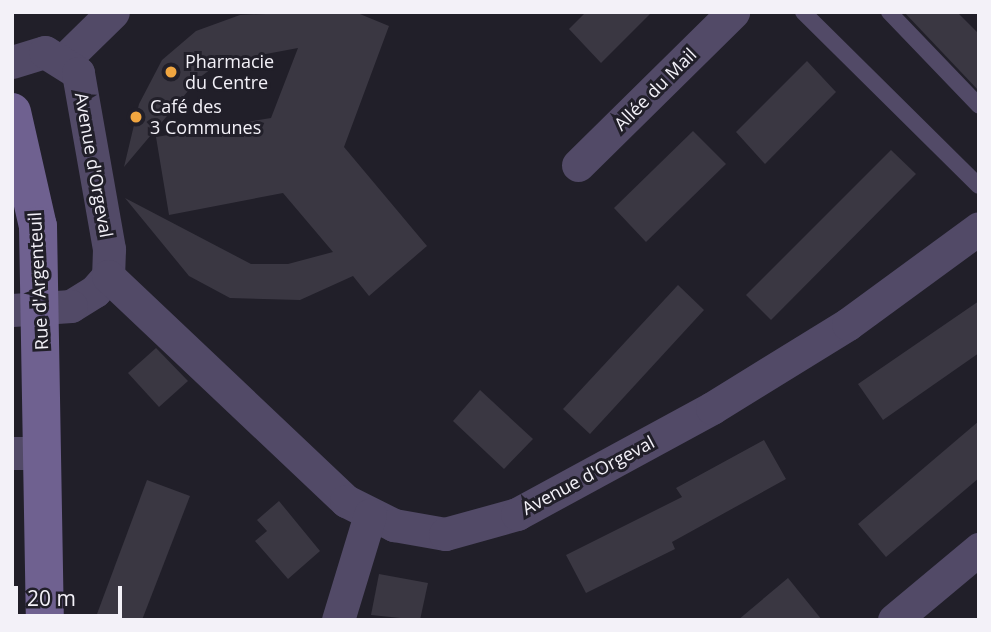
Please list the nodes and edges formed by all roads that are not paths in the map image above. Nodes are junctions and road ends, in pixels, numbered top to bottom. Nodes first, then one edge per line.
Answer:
1 (113, 12) edge
2 (733, 12) edge
3 (803, 12) edge
4 (889, 12) edge
5 (65, 59) junction
6 (12, 62) edge
7 (979, 106) edge
8 (12, 112) edge
9 (578, 165) dead end
10 (979, 186) edge
11 (979, 228) edge
12 (108, 276) junction
13 (27, 310) edge
14 (27, 453) edge
15 (370, 515) junction
16 (979, 549) edge
17 (45, 620) edge
18 (338, 620) edge
19 (894, 620) edge

1 - 5 street
2 - 9 street, Allée du Mail
3 - 10 lane
4 - 7 lane
5 - 6 street
5 - 12 street, Avenue d'Orgeval
8 - 13 main road, Rue d'Argenteuil
11 - 15 street, Avenue d'Orgeval
12 - 13 street
12 - 15 street, Avenue d'Orgeval
13 - 14 main road, Rue d'Argenteuil
14 - 17 main road, Rue d'Argenteuil
15 - 18 street
16 - 19 street

